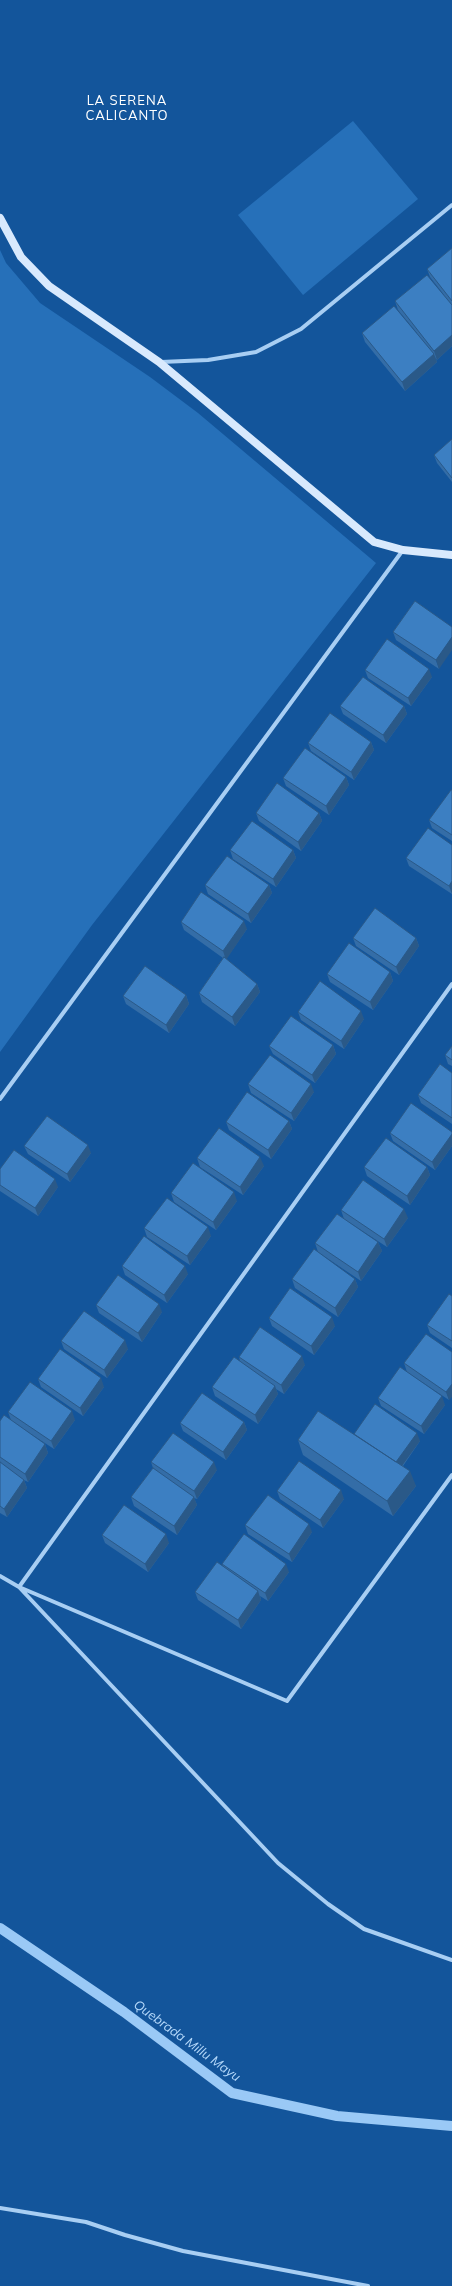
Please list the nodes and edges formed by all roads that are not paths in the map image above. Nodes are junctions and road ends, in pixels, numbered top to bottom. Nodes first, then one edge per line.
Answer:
1 (452, 205) edge
2 (0, 218) edge
3 (159, 362) junction
4 (403, 550) junction
5 (452, 555) edge
6 (452, 984) edge
7 (0, 1099) edge
8 (452, 1475) edge
9 (0, 1576) edge
10 (19, 1587) junction
11 (452, 1960) edge
12 (0, 2208) edge
13 (368, 2286) edge

1 - 3 street
2 - 3 street
3 - 4 street
4 - 5 street
4 - 7 street
6 - 10 street
8 - 10 street
9 - 10 street
10 - 11 street
12 - 13 street

